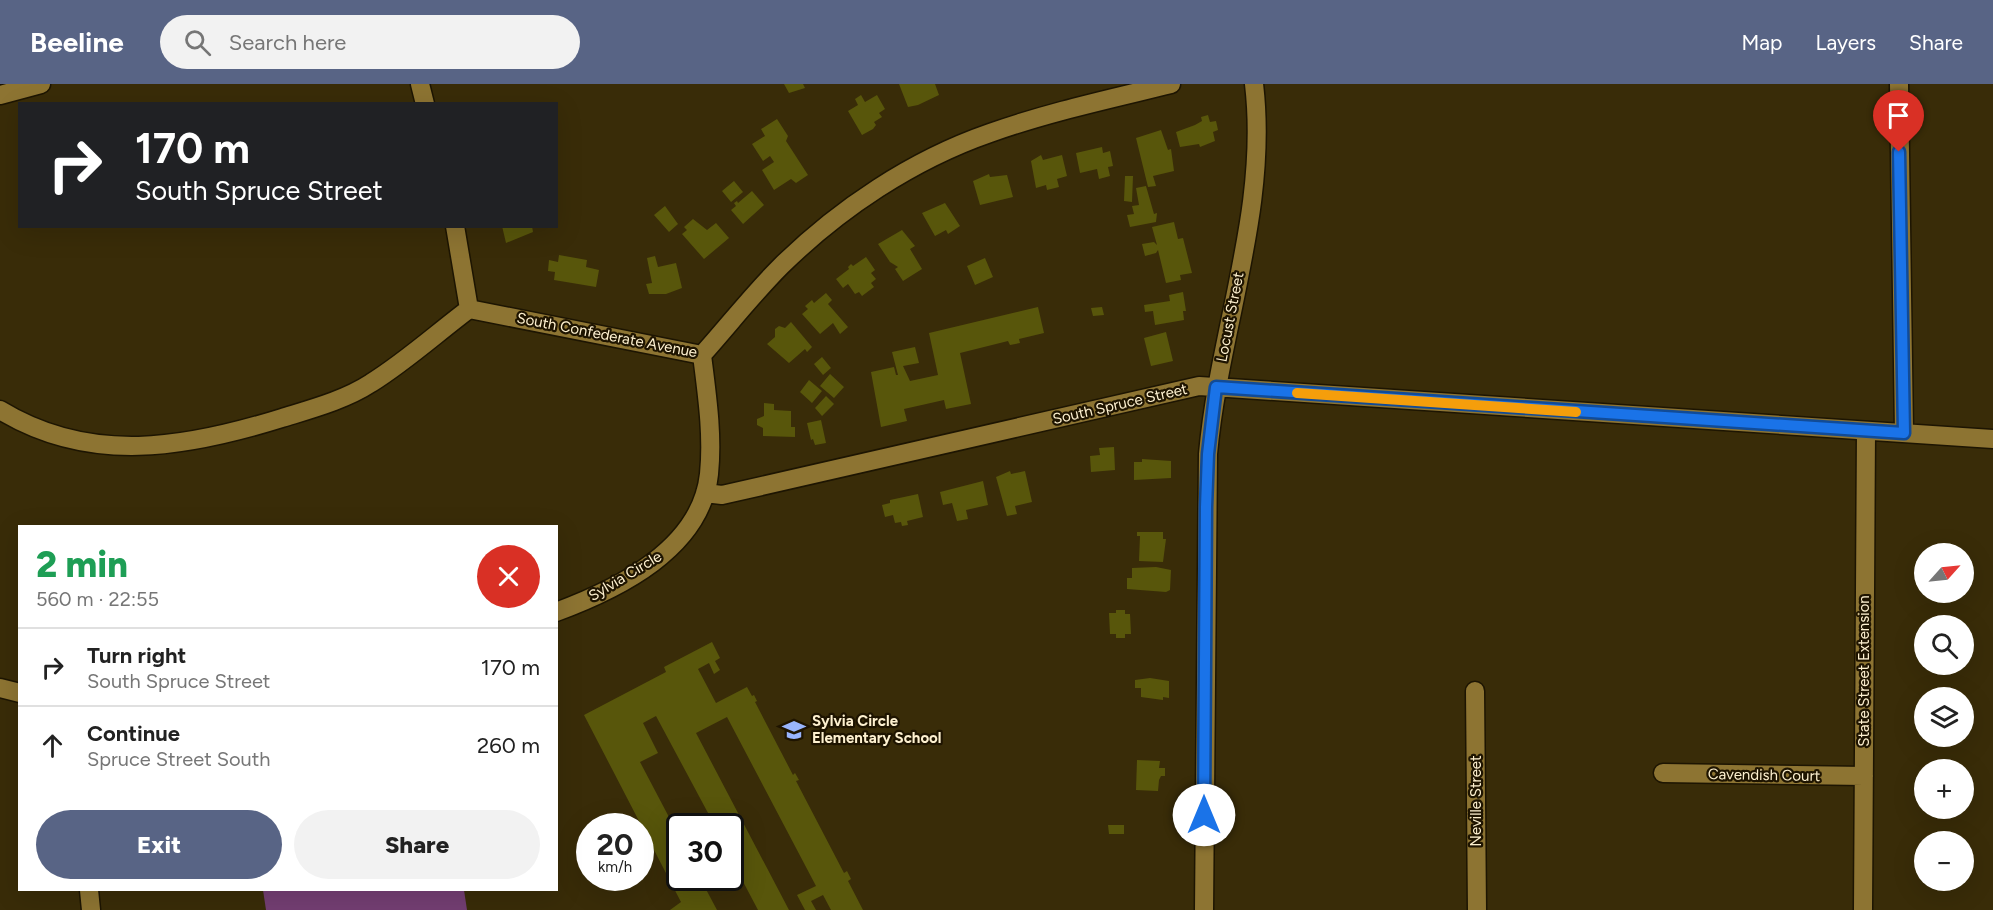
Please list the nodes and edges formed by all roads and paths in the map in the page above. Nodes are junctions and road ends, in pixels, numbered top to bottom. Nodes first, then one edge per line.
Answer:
1 (41, 84) edge
2 (420, 84) edge
3 (1171, 84) edge
4 (1254, 84) edge
5 (1899, 84) edge
6 (0, 94) edge
7 (424, 102) edge
8 (455, 228) edge
9 (469, 309) junction
10 (702, 355) junction
11 (1216, 387) junction
12 (0, 410) edge
13 (1866, 432) junction
14 (1904, 433) junction
15 (1993, 439) edge
16 (705, 493) junction
17 (558, 611) edge
18 (0, 688) edge
19 (1475, 691) dead end
20 (18, 692) edge
21 (1663, 773) dead end
22 (1864, 776) junction
23 (89, 891) edge
24 (91, 910) edge
25 (1204, 910) edge
26 (1477, 910) edge
27 (1863, 910) edge

1 - 6 street
2 - 7 street
3 - 10 street, South Confederate Avenue
4 - 11 street, Locust Street
5 - 14 street
8 - 9 street
9 - 10 street, South Confederate Avenue
9 - 12 street
10 - 16 street, Sylvia Circle
11 - 13 street, South Spruce Street
11 - 16 street, South Spruce Street
11 - 25 street, Locust Street
13 - 14 street, South Spruce Street
13 - 22 street, State Street Extension
14 - 15 street
16 - 17 street, Sylvia Circle
18 - 20 street
19 - 26 street, Neville Street
21 - 22 street, Cavendish Court
22 - 27 street, State Street Extension
23 - 24 street

